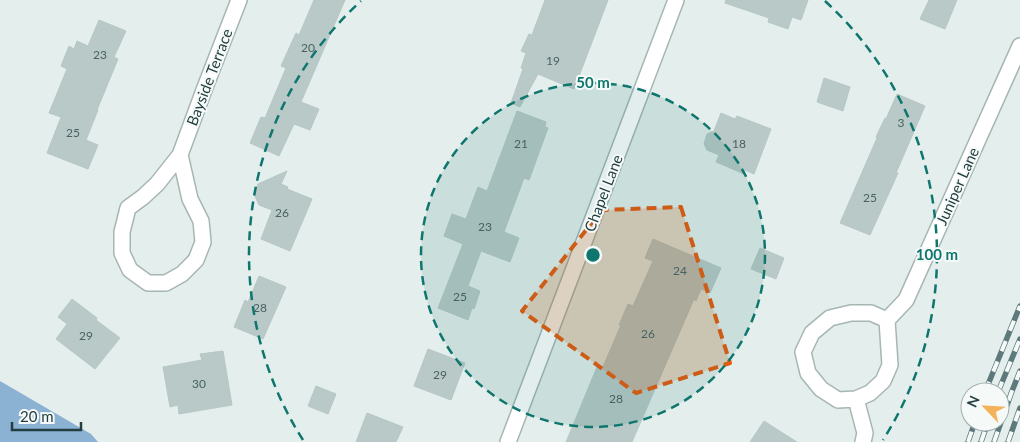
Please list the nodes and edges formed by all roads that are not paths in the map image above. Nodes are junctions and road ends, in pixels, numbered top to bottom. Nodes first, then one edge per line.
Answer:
1 (238, 0) edge
2 (676, 0) edge
3 (1020, 46) edge
4 (180, 155) junction
5 (887, 320) junction
6 (856, 399) junction
7 (508, 442) edge
8 (863, 442) edge

1 - 4 street, Bayside Terrace
2 - 7 street, Chapel Lane
3 - 5 street, Juniper Lane
4 - 4 street, Bayside Terrace
5 - 6 street
5 - 6 street
6 - 8 street

